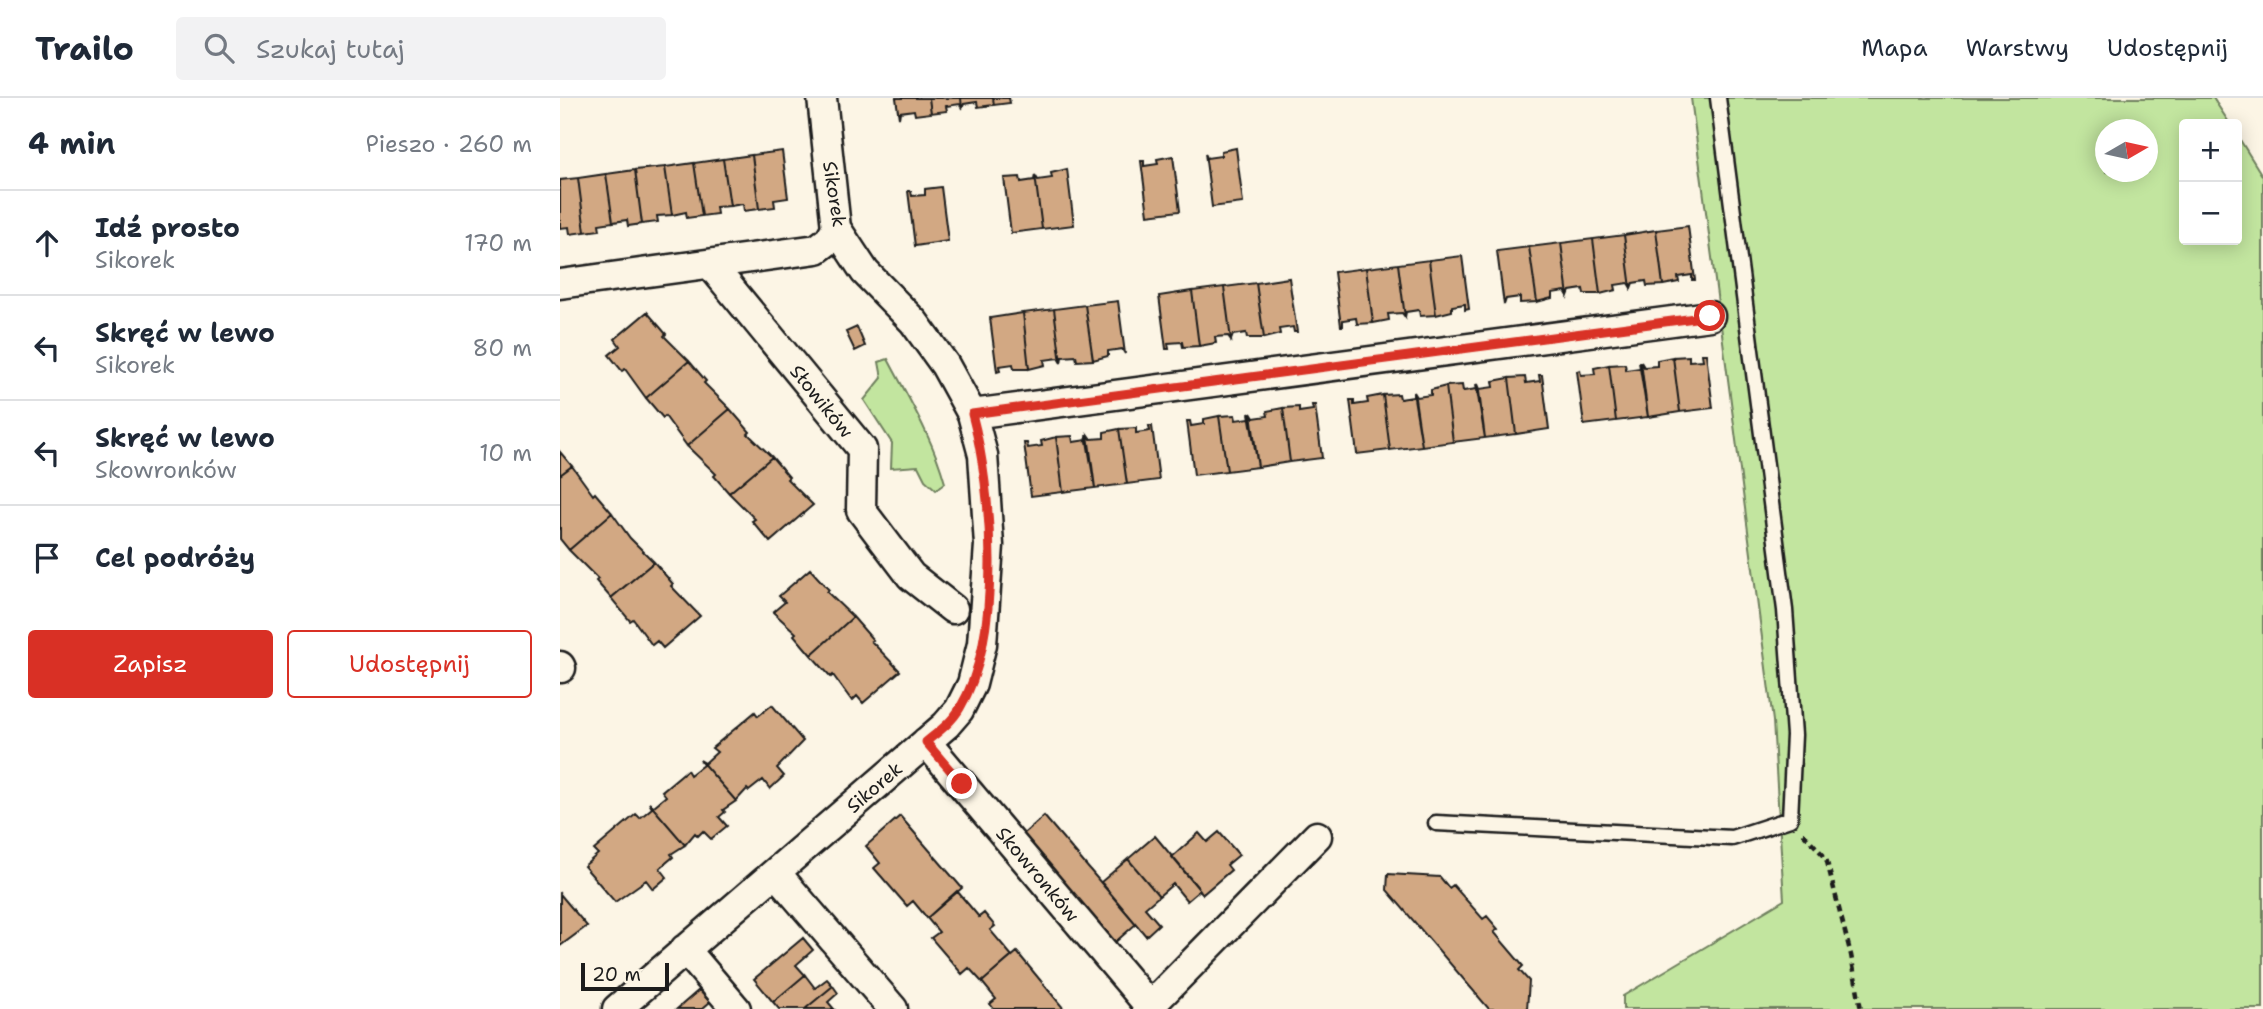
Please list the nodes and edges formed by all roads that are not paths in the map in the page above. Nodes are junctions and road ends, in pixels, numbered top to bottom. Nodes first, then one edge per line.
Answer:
1 (822, 98) edge
2 (1718, 98) edge
3 (836, 228) junction
4 (711, 265) junction
5 (560, 284) edge
6 (1710, 316) dead end
7 (972, 414) junction
8 (953, 609) dead end
9 (926, 742) junction
10 (1436, 823) dead end
11 (1317, 836) dead end
12 (776, 873) junction
13 (685, 949) junction
14 (1150, 1008) edge
15 (617, 1009) edge
16 (736, 1009) edge
17 (893, 1009) edge

1 - 3 street, Sikorek
2 - 10 lane
3 - 4 street
3 - 7 street, Sikorek
4 - 5 street
4 - 8 street, Słowików
6 - 7 street
7 - 9 street, Sikorek
9 - 12 street, Sikorek
9 - 14 street, Skowronków
11 - 14 street, Skowronków
12 - 13 street, Sikorek
12 - 17 street
13 - 15 street, Sikorek
13 - 16 street

